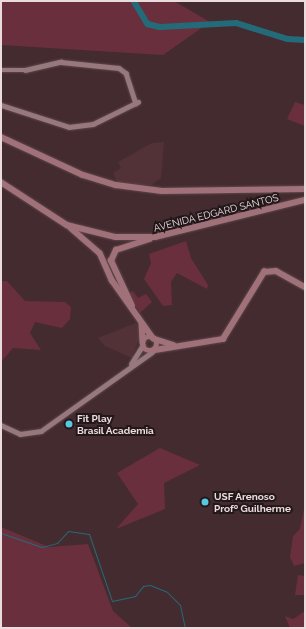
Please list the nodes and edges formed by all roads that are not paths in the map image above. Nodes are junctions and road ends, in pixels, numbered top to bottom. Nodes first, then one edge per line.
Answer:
1 (1, 70) edge
2 (1, 105) edge
3 (1, 137) edge
4 (1, 182) edge
5 (305, 189) edge
6 (305, 200) edge
7 (67, 225) junction
8 (155, 237) junction
9 (305, 287) edge
10 (132, 306) junction
11 (142, 322) junction
12 (154, 338) junction
13 (143, 344) junction
14 (179, 346) junction
15 (154, 351) junction
16 (126, 370) junction
17 (1, 425) edge

1 - 2 street
3 - 5 main road, AVENIDA EDGARD SANTOS
4 - 7 main road, AVENIDA EDGARD SANTOS
6 - 8 main road, AVENIDA EDGARD SANTOS
7 - 8 main road, AVENIDA EDGARD SANTOS
7 - 10 main road
8 - 10 main road
9 - 14 main road
10 - 11 main road
11 - 12 main road
11 - 13 main road
12 - 13 main road
12 - 14 main road
12 - 15 main road
13 - 15 main road
13 - 16 street
14 - 15 main road
15 - 16 street
16 - 17 street

